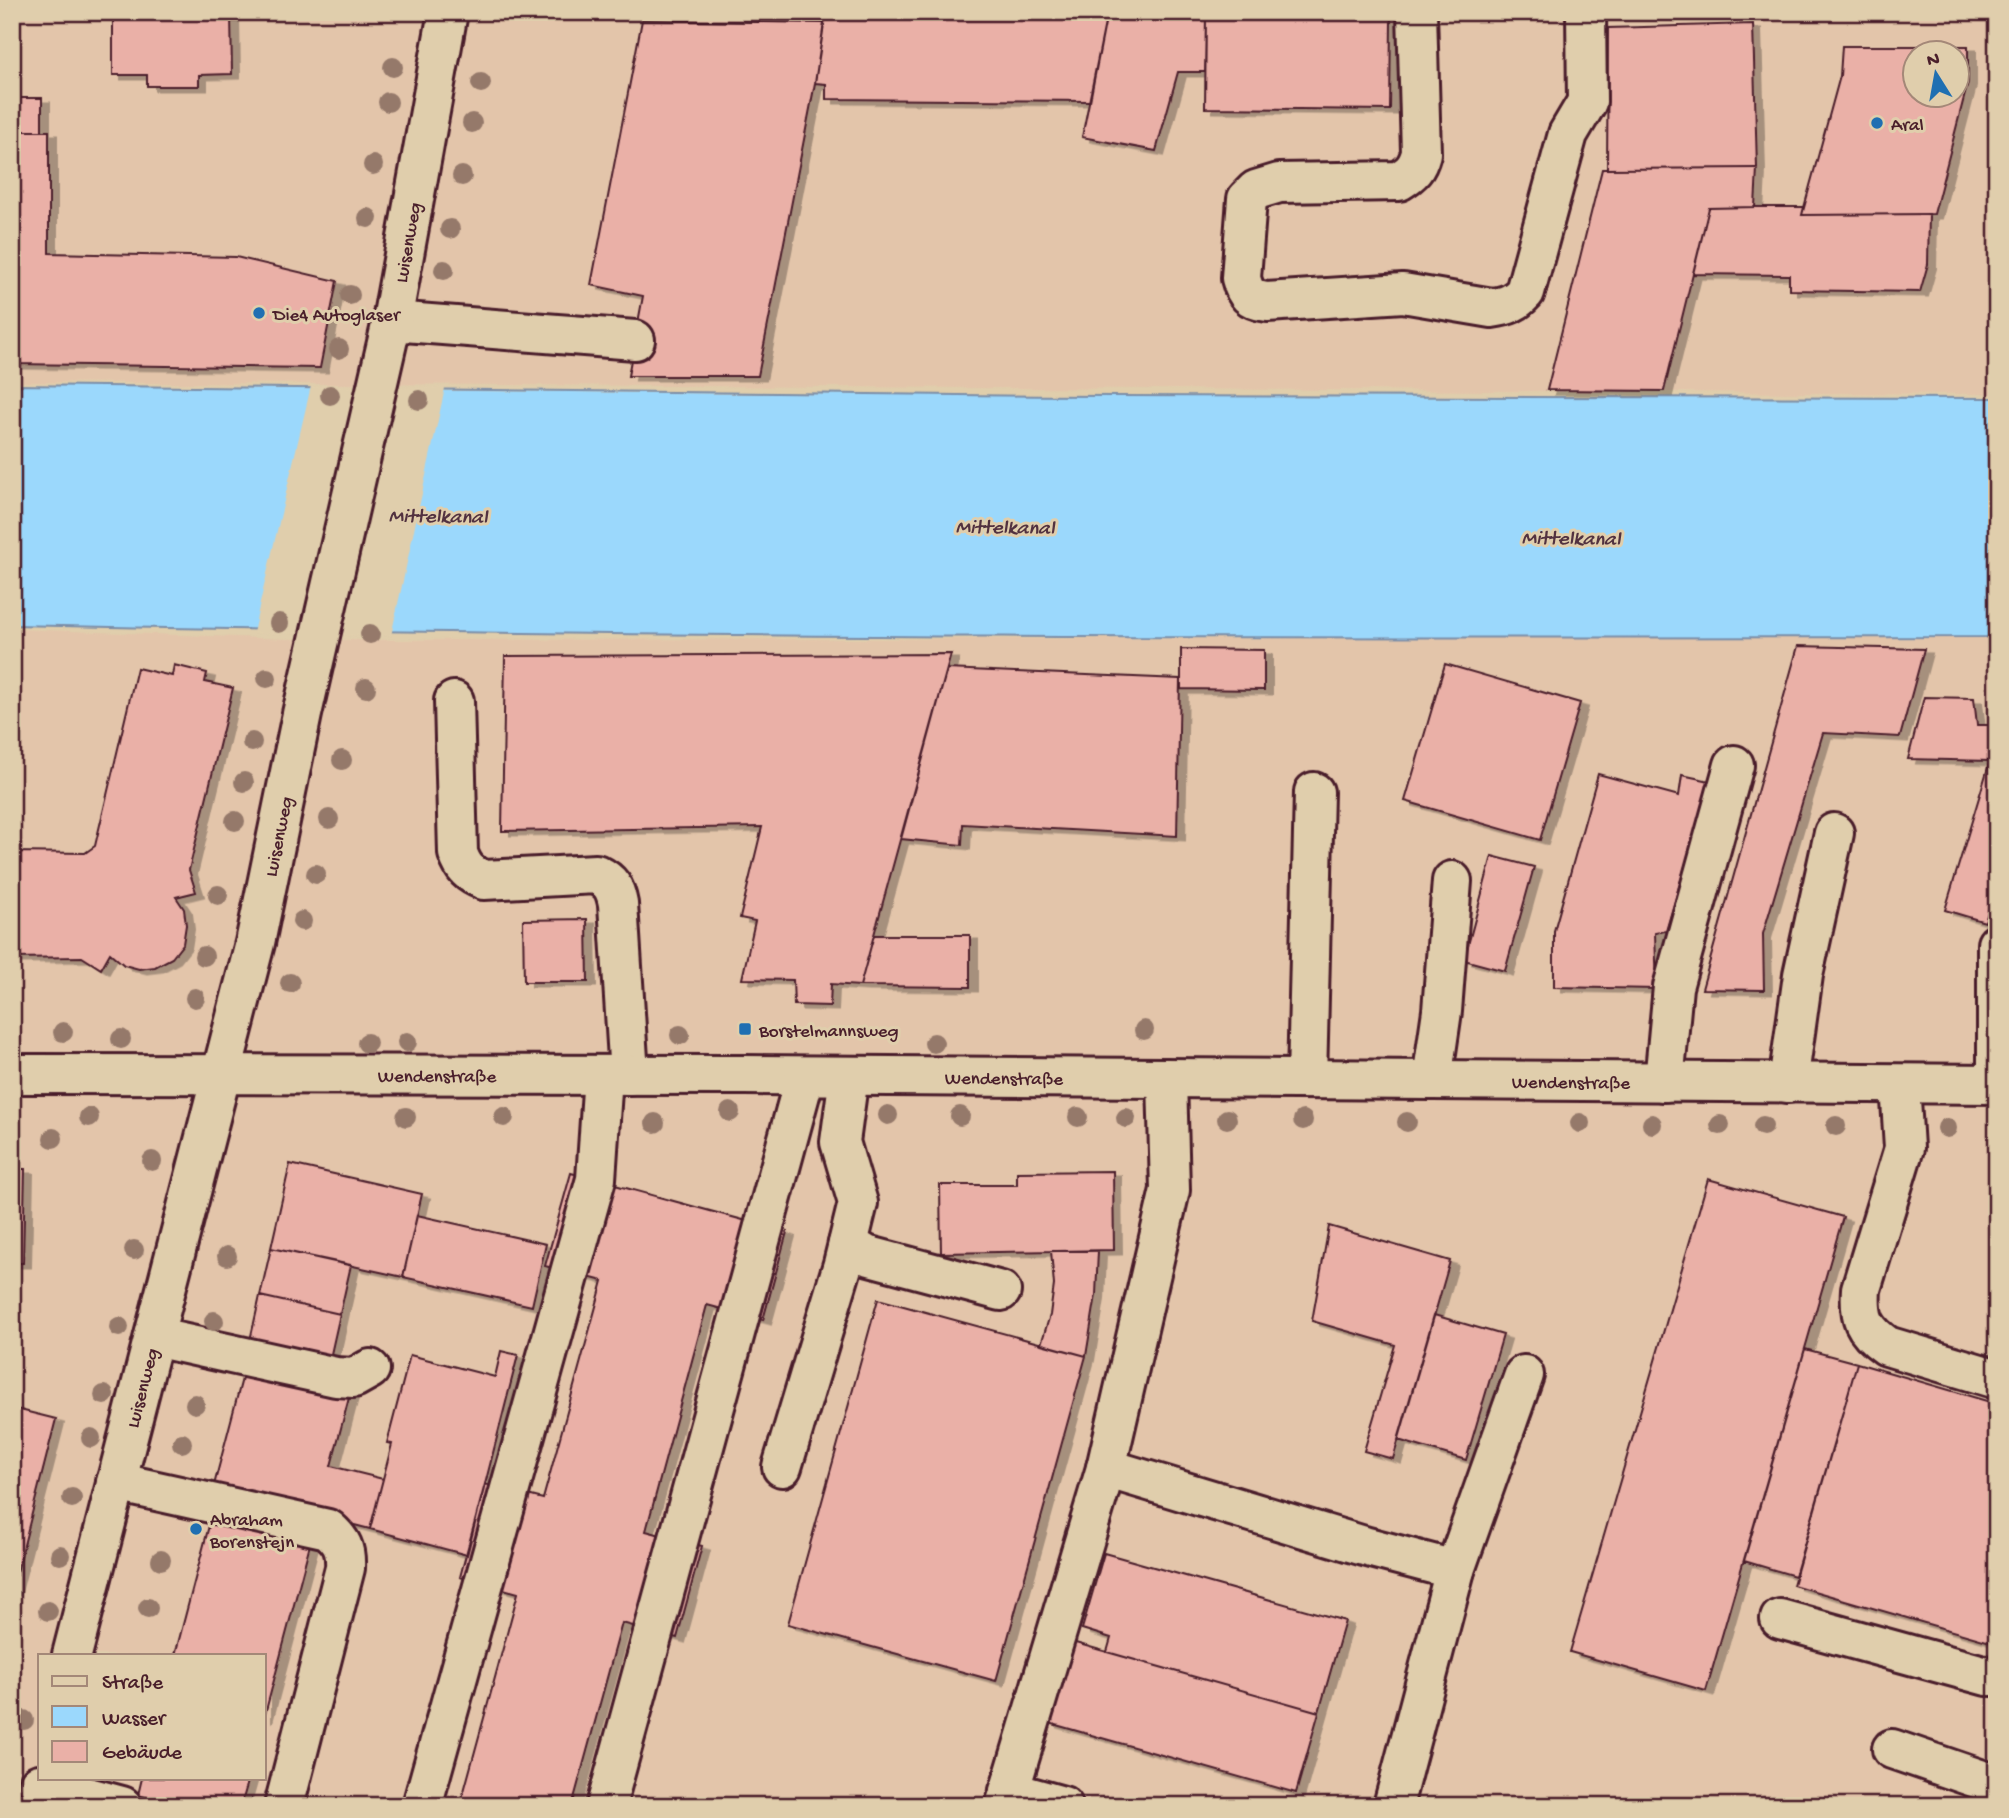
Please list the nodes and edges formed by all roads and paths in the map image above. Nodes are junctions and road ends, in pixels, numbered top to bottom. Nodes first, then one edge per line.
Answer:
1 (448, 12) edge
2 (1417, 12) edge
3 (1586, 12) edge
4 (393, 321) junction
5 (635, 340) dead end
6 (454, 701) dead end
7 (1734, 765) dead end
8 (1314, 792) dead end
9 (1834, 833) dead end
10 (1452, 881) dead end
11 (1997, 944) edge
12 (221, 1073) junction
13 (12, 1074) edge
14 (616, 1075) junction
15 (805, 1076) junction
16 (849, 1076) junction
17 (1997, 1078) edge
18 (1167, 1079) junction
19 (1307, 1079) junction
20 (1432, 1080) junction
21 (1664, 1082) junction
22 (1788, 1083) junction
23 (1900, 1084) junction
24 (1997, 1084) edge
25 (848, 1244) junction
26 (1001, 1291) dead end
27 (154, 1337) junction
28 (370, 1369) dead end
29 (1524, 1375) dead end
30 (1997, 1379) edge
31 (782, 1467) dead end
32 (1106, 1468) junction
33 (116, 1482) junction
34 (1455, 1570) junction
35 (1780, 1619) dead end
36 (72, 1654) edge
37 (1997, 1676) edge
38 (1892, 1749) dead end
39 (1997, 1785) edge
40 (37, 1789) edge
41 (1007, 1798) edge
42 (122, 1806) edge
43 (284, 1806) edge
44 (422, 1806) edge
45 (606, 1806) edge
46 (1063, 1806) edge
47 (1393, 1806) edge

1 - 4 street, Luisenweg
2 - 3 street
4 - 5 street
4 - 12 street, Luisenweg
6 - 14 street
7 - 21 street
8 - 19 street
9 - 22 street
10 - 20 street
11 - 17 street
12 - 13 street, Wendenstraße
12 - 14 street, Wendenstraße
12 - 27 street, Luisenweg
14 - 15 street, Wendenstraße
14 - 44 street
15 - 16 street, Wendenstraße
15 - 45 street
16 - 18 street, Wendenstraße
16 - 25 street
18 - 19 street, Wendenstraße
18 - 32 street
19 - 20 street, Wendenstraße
20 - 21 street, Wendenstraße
21 - 22 street, Wendenstraße
22 - 23 street, Wendenstraße
23 - 24 street, Wendenstraße
23 - 30 street
25 - 26 street
25 - 31 street
27 - 28 street
27 - 33 street, Luisenweg
29 - 34 street
32 - 34 street
32 - 41 street
33 - 36 street, Luisenweg
33 - 43 street
34 - 47 street
35 - 37 street
38 - 39 street
40 - 42 street
41 - 46 street

